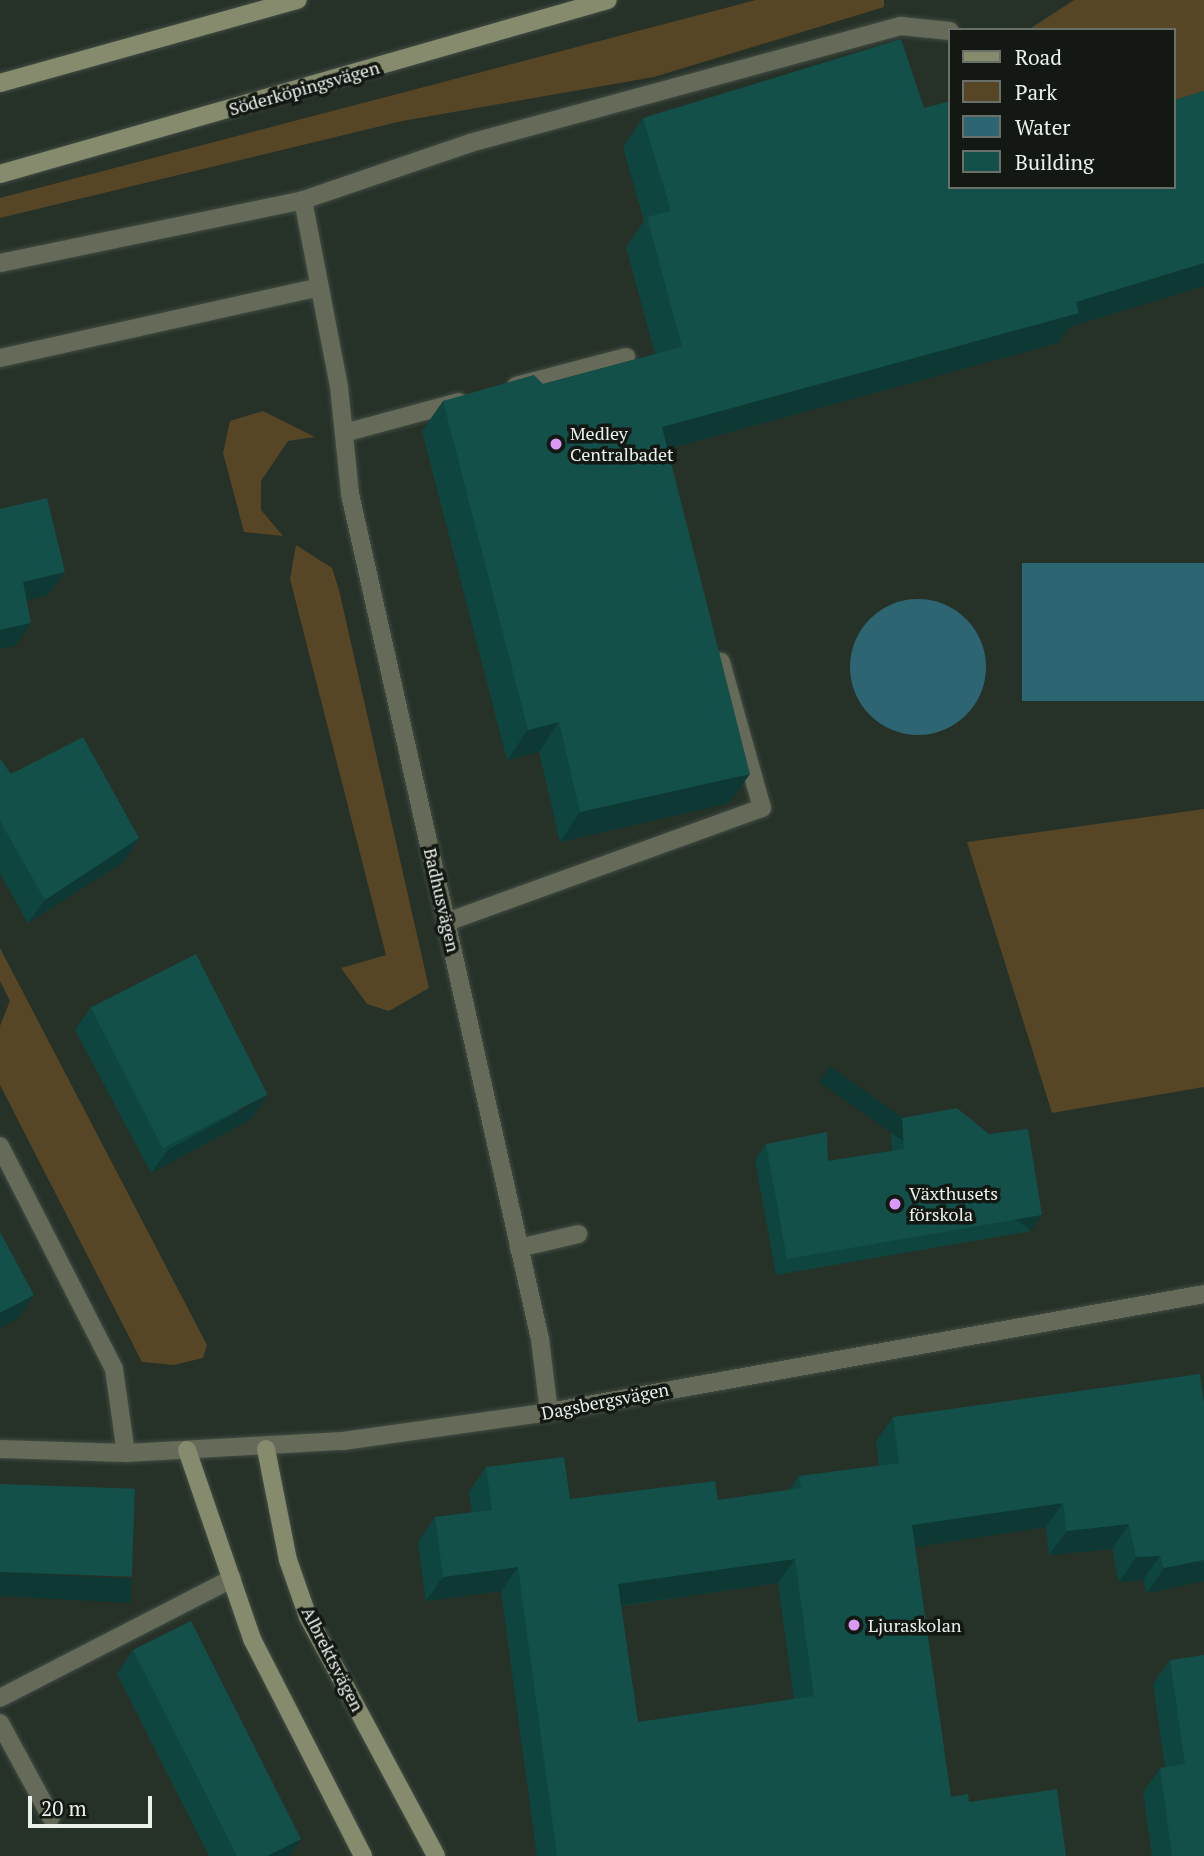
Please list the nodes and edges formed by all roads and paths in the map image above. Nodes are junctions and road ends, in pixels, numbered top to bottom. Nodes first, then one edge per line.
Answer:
1 (298, 0) edge
2 (608, 0) edge
3 (948, 31) edge
4 (0, 83) edge
5 (0, 174) edge
6 (303, 200) junction
7 (0, 263) edge
8 (319, 287) junction
9 (626, 357) dead end
10 (0, 358) edge
11 (344, 433) junction
12 (717, 648) edge
13 (447, 922) junction
14 (0, 1146) edge
15 (578, 1234) dead end
16 (519, 1248) junction
17 (1204, 1294) edge
18 (549, 1412) junction
19 (0, 1449) edge
20 (267, 1449) junction
21 (187, 1450) junction
22 (127, 1453) junction
23 (232, 1579) junction
24 (0, 1698) edge
25 (0, 1723) edge
26 (51, 1817) dead end
27 (363, 1856) edge
28 (436, 1856) edge

1 - 4 main road
2 - 5 main road, Söderköpingsvägen
3 - 6 street
6 - 7 street
6 - 8 street, Badhusvägen
8 - 10 street
8 - 11 street, Badhusvägen
9 - 11 street
11 - 13 street, Badhusvägen
12 - 13 street
13 - 16 street, Badhusvägen
14 - 22 street
15 - 16 street
16 - 18 street, Badhusvägen
17 - 18 street, Dagsbergsvägen
18 - 20 street, Dagsbergsvägen
19 - 22 street, Dagsbergsvägen
20 - 21 street, Dagsbergsvägen
20 - 28 main road, Albrektsvägen
21 - 22 street, Dagsbergsvägen
21 - 23 main road
23 - 24 street
23 - 27 main road
25 - 26 street

